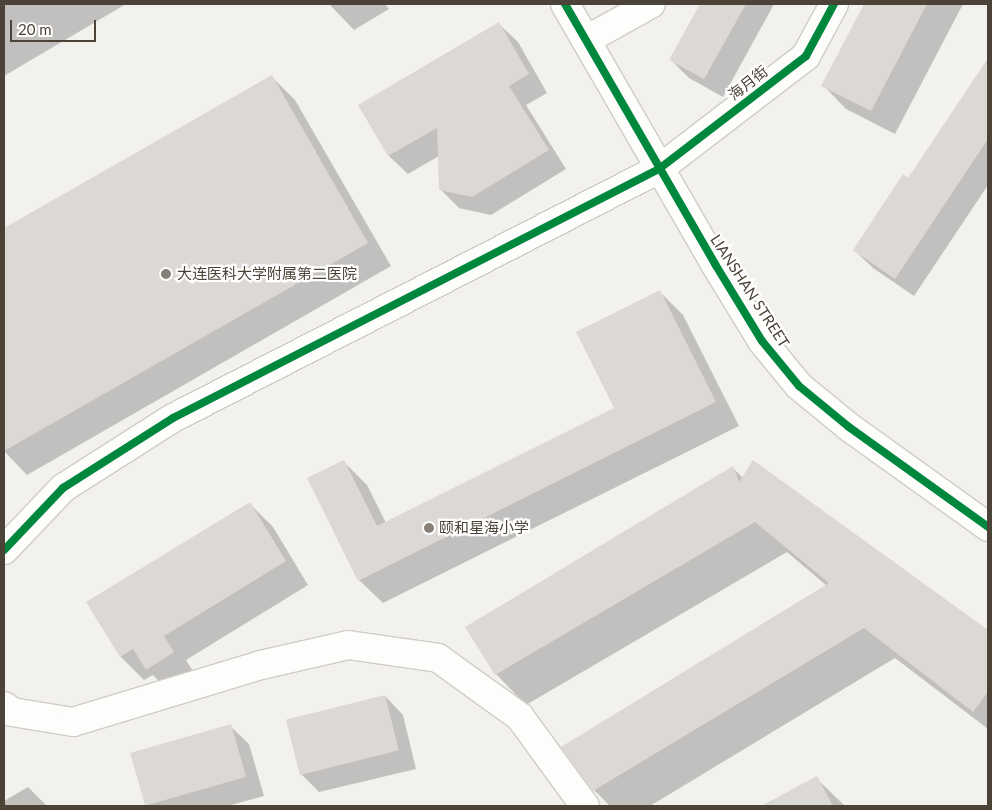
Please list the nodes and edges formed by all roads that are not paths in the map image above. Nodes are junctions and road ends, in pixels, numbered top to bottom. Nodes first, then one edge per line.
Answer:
1 (565, 4) edge
2 (651, 4) edge
3 (834, 4) edge
4 (586, 40) junction
5 (659, 169) junction
6 (988, 527) edge
7 (4, 550) edge
8 (4, 706) edge
9 (585, 806) edge

1 - 4 street, LIANSHAN STREET
2 - 4 street
3 - 5 street, 海月街
4 - 5 street, LIANSHAN STREET
5 - 6 street, LIANSHAN STREET
5 - 7 street, 海月街
8 - 9 street

